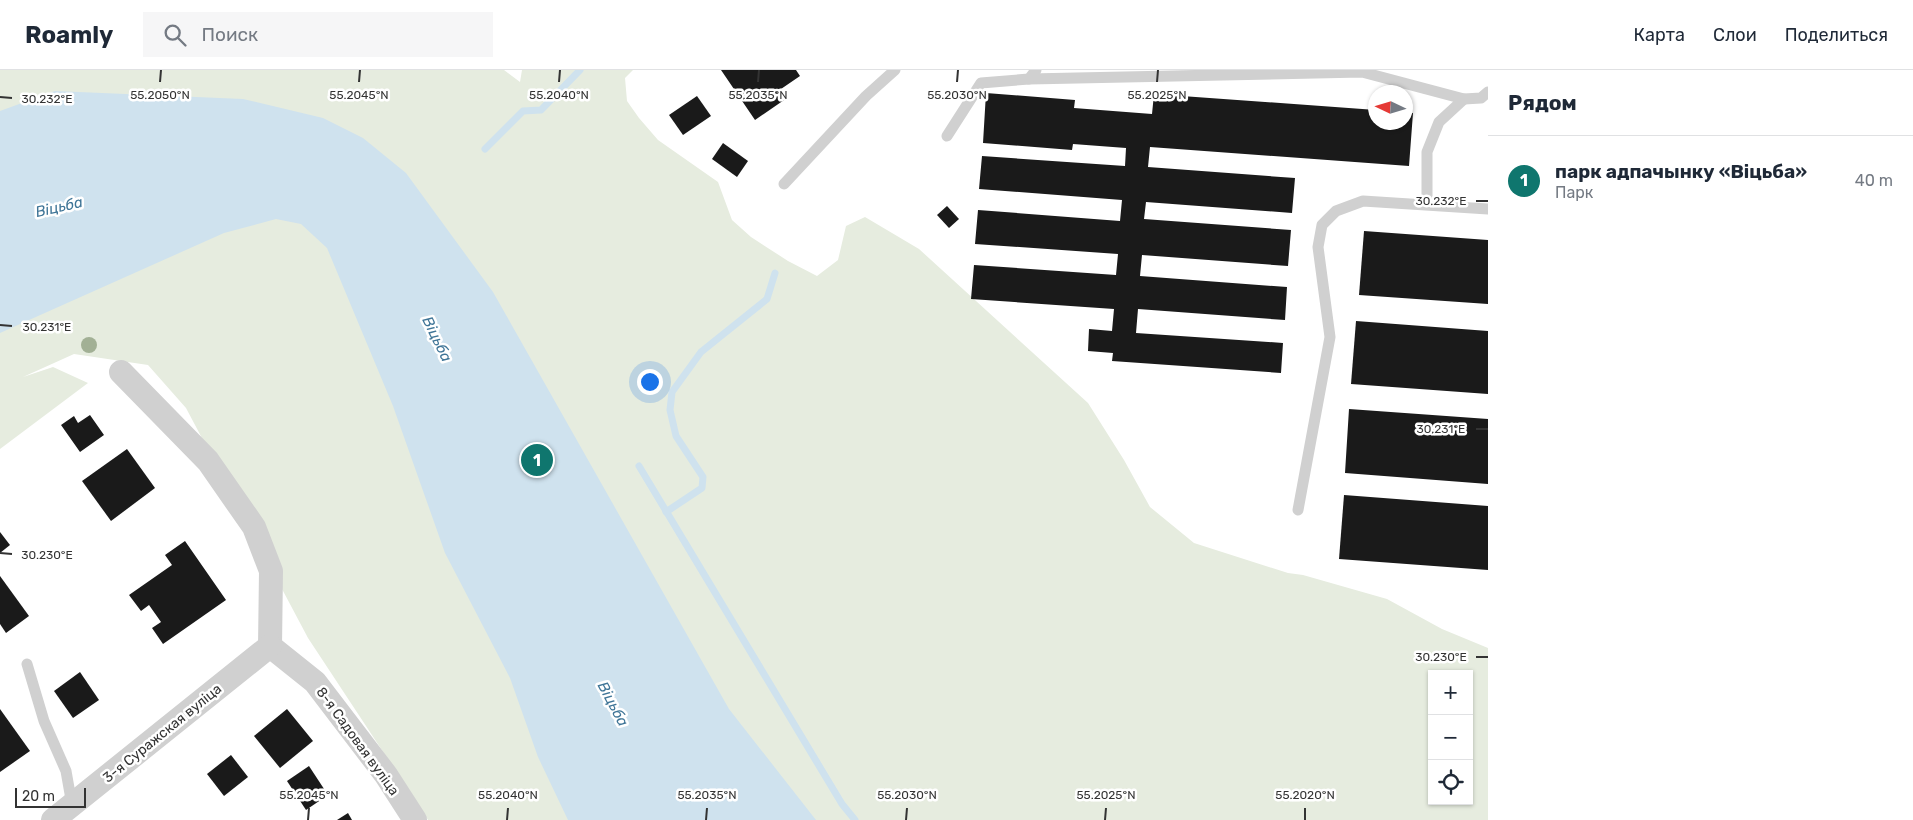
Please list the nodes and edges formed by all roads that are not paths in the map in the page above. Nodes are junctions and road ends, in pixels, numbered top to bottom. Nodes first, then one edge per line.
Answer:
1 (895, 70) edge
2 (1032, 74) edge
3 (1488, 92) edge
4 (1464, 99) junction
5 (947, 136) dead end
6 (784, 184) dead end
7 (1427, 204) junction
8 (1488, 209) edge
9 (121, 372) dead end
10 (1298, 510) dead end
11 (270, 646) junction
12 (27, 664) dead end
13 (72, 805) junction
14 (53, 820) edge
15 (415, 820) edge

1 - 6 lane
2 - 4 lane
2 - 5 lane
3 - 4 lane
4 - 7 lane
7 - 8 lane
7 - 10 lane
9 - 11 street
11 - 13 street, 3-я Суражская вуліца
11 - 15 street, 8-я Садовая вуліца
12 - 13 lane
13 - 14 street, 3-я Суражская вуліца

